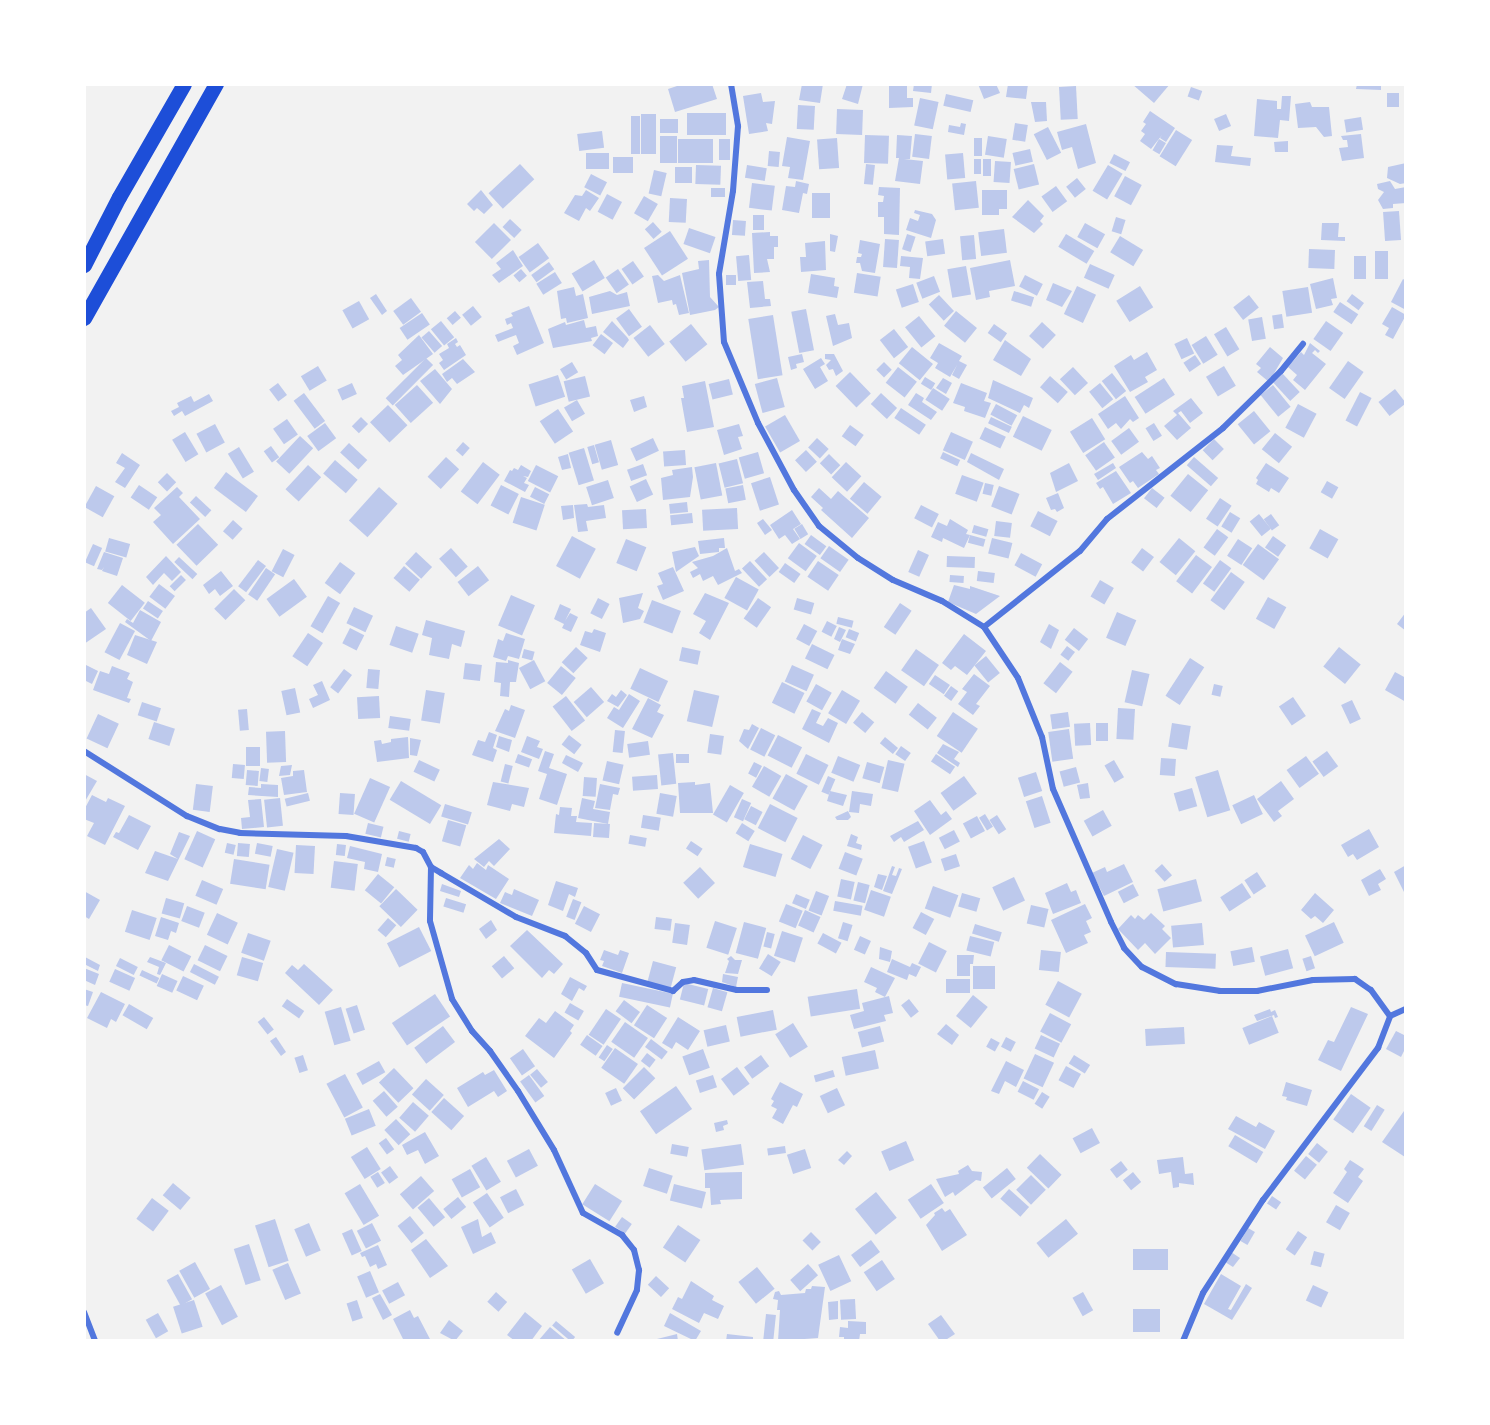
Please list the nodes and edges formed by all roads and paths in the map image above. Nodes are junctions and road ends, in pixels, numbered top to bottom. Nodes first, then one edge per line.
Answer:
1 (184, 84) edge
2 (216, 84) edge
3 (731, 84) edge
4 (84, 266) edge
5 (84, 318) edge
6 (1303, 344) dead end
7 (984, 627) junction
8 (84, 751) edge
9 (432, 867) junction
10 (767, 990) dead end
11 (1406, 1009) edge
12 (1390, 1016) junction
13 (84, 1312) edge
14 (617, 1334) dead end
15 (95, 1341) edge
16 (1183, 1341) edge

1 - 4 highway
2 - 5 highway
3 - 7 street
6 - 7 street
7 - 12 street
8 - 9 street
9 - 10 street
9 - 14 street
11 - 12 street
12 - 16 street
13 - 15 street

